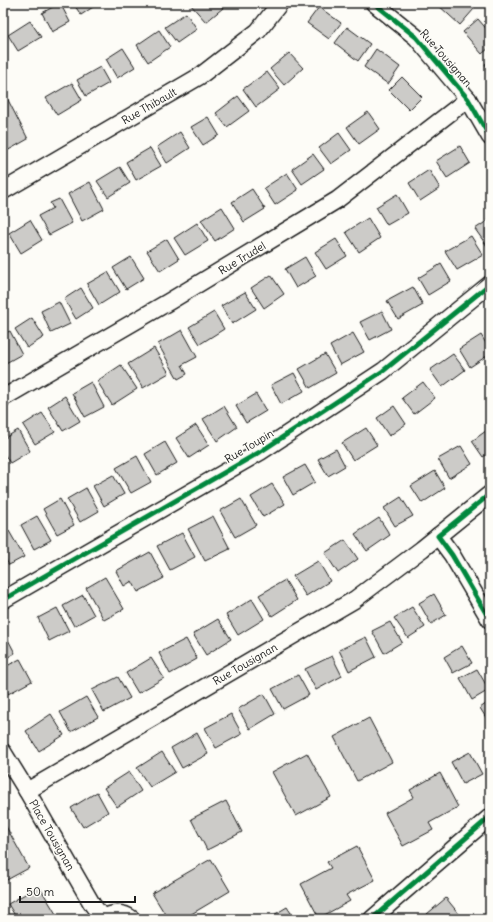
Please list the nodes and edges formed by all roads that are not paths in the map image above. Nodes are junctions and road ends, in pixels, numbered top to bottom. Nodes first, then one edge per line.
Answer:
1 (280, 3) edge
2 (374, 3) edge
3 (468, 99) junction
4 (490, 137) edge
5 (3, 191) edge
6 (490, 284) edge
7 (3, 398) edge
8 (490, 494) edge
9 (438, 536) junction
10 (3, 600) edge
11 (490, 620) edge
12 (3, 752) edge
13 (27, 791) junction
14 (490, 817) edge
15 (103, 919) edge
16 (132, 919) edge
17 (372, 919) edge

1 - 5 street, Rue Thibault
2 - 3 street, Rue Tousignan
3 - 4 street, Rue Tousignan
3 - 7 street, Rue Trudel
6 - 10 street, Rue Toupin
8 - 9 street, Rue Tousignan
9 - 11 street
9 - 13 street, Rue Tousignan
12 - 13 street
13 - 15 street, Place Tousignan
14 - 17 street
15 - 16 street, Place Tousignan

